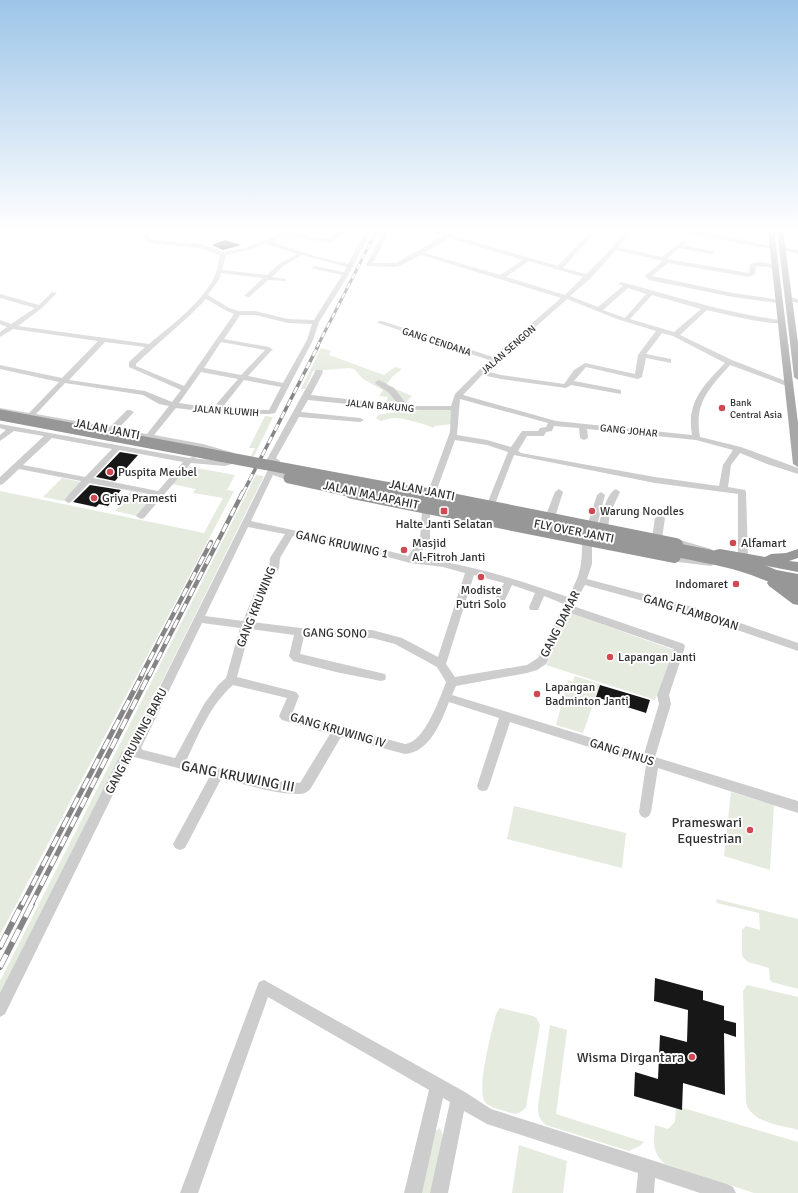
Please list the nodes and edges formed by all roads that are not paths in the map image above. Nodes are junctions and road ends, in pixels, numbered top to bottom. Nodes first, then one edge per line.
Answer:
1 (212, 286) edge
2 (258, 286) edge
3 (339, 286) edge
4 (527, 286) edge
5 (579, 286) edge
6 (623, 286) edge
7 (626, 286) edge
8 (687, 286) edge
9 (776, 286) edge
10 (786, 286) edge
11 (54, 293) dead end
12 (650, 293) junction
13 (204, 295) junction
14 (0, 296) edge
15 (247, 296) dead end
16 (566, 297) junction
17 (788, 299) junction
18 (798, 300) edge
19 (778, 301) junction
20 (40, 307) junction
21 (705, 309) junction
22 (599, 310) junction
23 (238, 313) junction
24 (626, 320) junction
25 (0, 322) edge
26 (316, 322) junction
27 (380, 322) dead end
28 (781, 325) junction
29 (13, 326) junction
30 (792, 328) junction
31 (661, 330) junction
32 (0, 335) edge
33 (675, 335) junction
34 (103, 340) junction
35 (219, 340) junction
36 (150, 346) junction
37 (642, 355) junction
38 (493, 359) junction
39 (668, 361) dead end
40 (729, 362) junction
41 (0, 367) edge
42 (199, 369) junction
43 (319, 372) dead end
44 (480, 372) junction
45 (243, 377) junction
46 (798, 377) edge
47 (64, 381) junction
48 (379, 382) dead end
49 (569, 382) junction
50 (787, 383) junction
51 (286, 386) junction
52 (185, 389) junction
53 (618, 392) dead end
54 (458, 396) junction
55 (306, 397) junction
56 (174, 405) junction
57 (406, 408) junction
58 (455, 408) junction
59 (0, 410) edge
60 (215, 411) junction
61 (130, 412) dead end
62 (296, 414) junction
63 (0, 415) edge
64 (31, 415) junction
65 (360, 420) dead end
66 (0, 421) edge
67 (70, 422) junction
68 (556, 422) junction
69 (0, 426) edge
70 (583, 426) junction
71 (12, 429) junction
72 (112, 430) junction
73 (55, 435) junction
74 (149, 437) junction
75 (453, 437) junction
76 (584, 438) dead end
77 (696, 438) junction
78 (0, 439) edge
79 (200, 446) junction
80 (117, 448) junction
81 (738, 449) junction
82 (514, 451) junction
83 (188, 460) junction
84 (798, 464) edge
85 (17, 466) junction
86 (798, 471) edge
87 (272, 472) junction
88 (338, 474) junction
89 (86, 480) junction
90 (0, 482) edge
91 (345, 484) joint
92 (723, 489) junction
93 (328, 491) junction
94 (432, 492) junction
95 (559, 492) dead end
96 (616, 492) dead end
97 (160, 494) junction
98 (600, 495) dead end
99 (68, 500) dead end
100 (491, 504) junction
101 (519, 510) junction
102 (426, 511) junction
103 (141, 516) dead end
104 (550, 517) junction
105 (660, 518) dead end
106 (245, 523) junction
107 (592, 526) junction
108 (513, 528) junction
109 (603, 528) junction
110 (290, 533) junction
111 (658, 538) junction
112 (587, 544) junction
113 (675, 550) junction
114 (798, 553) edge
115 (711, 557) junction
116 (410, 560) junction
117 (743, 563) junction
118 (798, 567) edge
119 (471, 571) junction
120 (798, 579) edge
121 (510, 581) junction
122 (582, 582) junction
123 (798, 590) edge
124 (541, 591) junction
125 (501, 597) dead end
126 (798, 600) edge
127 (569, 605) junction
128 (534, 607) dead end
129 (198, 619) junction
130 (246, 625) junction
131 (300, 633) junction
132 (798, 647) edge
133 (441, 664) junction
134 (381, 676) dead end
135 (231, 680) junction
136 (452, 682) junction
137 (446, 697) junction
138 (506, 716) junction
139 (338, 731) junction
140 (135, 749) junction
141 (650, 760) junction
142 (178, 764) junction
143 (218, 773) junction
144 (484, 786) dead end
145 (798, 807) edge
146 (645, 812) dead end
147 (180, 844) dead end
148 (0, 1009) edge
149 (438, 1086) junction
150 (458, 1098) junction
151 (647, 1167) junction
152 (189, 1193) edge
153 (413, 1193) edge
154 (439, 1193) edge
155 (645, 1193) edge
156 (727, 1193) edge

1 - 13 street
2 - 15 street
3 - 26 street
4 - 16 street
5 - 16 street, JALAN SENGON
6 - 22 street
7 - 12 street
8 - 19 street
9 - 19 main road
10 - 17 main road
11 - 20 street
12 - 21 street
12 - 24 street
13 - 23 street
13 - 36 street
14 - 20 street
16 - 22 street
16 - 38 street, JALAN SENGON
17 - 18 street
17 - 30 main road
19 - 28 main road
20 - 29 street
21 - 28 street
21 - 33 street
22 - 24 street
23 - 26 street
23 - 35 street
24 - 31 street
25 - 29 street
26 - 51 street
27 - 38 street, GANG CENDANA
28 - 30 main road
28 - 50 main road
29 - 32 street
29 - 34 street
30 - 46 main road
31 - 33 street
31 - 37 street
33 - 40 street
34 - 36 street
34 - 47 street
35 - 42 street
35 - 45 street
36 - 52 street
37 - 39 street
37 - 49 street
38 - 44 street, JALAN SENGON
40 - 50 street
40 - 77 street
41 - 47 street, JALAN KLUWIH
42 - 45 street
42 - 52 street
43 - 55 street
44 - 49 street
44 - 54 street, JALAN SENGON
45 - 51 street
45 - 60 street
47 - 56 street, JALAN KLUWIH
47 - 64 street
48 - 57 street
49 - 53 street
50 - 84 main road
51 - 60 street, JALAN KLUWIH
52 - 56 street
54 - 58 street, JALAN SENGON
54 - 68 street, GANG JOHAR
55 - 57 street, JALAN BAKUNG
55 - 62 street
56 - 60 street, JALAN KLUWIH
56 - 74 street
57 - 58 street, JALAN BAKUNG
58 - 75 street, JALAN SENGON
59 - 64 street, JALAN JANTI
61 - 72 street
62 - 65 street
62 - 87 street
63 - 87 highway, JALAN MAJAPAHIT, bridge
64 - 67 street, JALAN JANTI
66 - 73 highway, JALAN MAJAPAHIT
67 - 72 street, JALAN JANTI
67 - 73 street
68 - 70 street, GANG JOHAR
68 - 82 street
69 - 71 street, JALAN JANTI
70 - 76 street
70 - 77 street, GANG JOHAR
71 - 73 street, JALAN JANTI
71 - 78 street
72 - 74 street, JALAN JANTI
73 - 80 street, JALAN JANTI
73 - 85 street
73 - 113 highway, JALAN MAJAPAHIT, bridge
74 - 79 street, JALAN JANTI
75 - 82 street
75 - 94 street, JALAN SENGON
77 - 81 street, GANG JOHAR
79 - 83 street
79 - 83 street, JALAN JANTI
80 - 83 street, JALAN JANTI
80 - 89 street
81 - 86 street, GANG JOHAR
81 - 92 street
82 - 92 street
82 - 100 street
83 - 97 street
85 - 89 street
85 - 90 street
87 - 88 street, JALAN JANTI
87 - 91 highway, JALAN MAJAPAHIT, bridge
87 - 93 street, JALAN JANTI
87 - 106 street, GANG KRUWING BARU
87 - 113 highway, JALAN MAJAPAHIT, bridge
88 - 93 street
88 - 94 street, JALAN JANTI
89 - 97 street
89 - 99 street
91 - 123 highway, FLY OVER JANTI, bridge
92 - 117 street
93 - 102 street, JALAN JANTI
94 - 100 street, JALAN JANTI
95 - 104 street
96 - 109 street
97 - 103 street
98 - 107 street
100 - 101 street, JALAN JANTI
101 - 104 street, JALAN JANTI
101 - 108 street
102 - 108 street, JALAN JANTI
102 - 116 street
104 - 107 street, JALAN JANTI
105 - 111 street
106 - 110 street, GANG KRUWING 1
106 - 129 street, GANG KRUWING BARU
107 - 109 street, JALAN JANTI
108 - 112 street, JALAN JANTI
109 - 111 street, JALAN JANTI
110 - 116 street, GANG KRUWING 1
110 - 130 street, GANG KRUWING
111 - 115 street, JALAN JANTI
112 - 115 street, JALAN JANTI
112 - 122 street, GANG DAMAR
113 - 115 highway, JALAN MAJAPAHIT
114 - 117 highway
115 - 117 highway, JALAN MAJAPAHIT
116 - 119 street, GANG KRUWING 1
117 - 118 highway, JALAN MAJAPAHIT
117 - 120 highway
117 - 126 highway
119 - 121 street, GANG KRUWING 1
119 - 133 street
121 - 124 street, GANG KRUWING 1
121 - 125 street
122 - 127 street, GANG DAMAR
122 - 132 street, GANG FLAMBOYAN
124 - 127 street, GANG KRUWING 1
124 - 128 street
127 - 136 street, GANG DAMAR
127 - 141 street, GANG KRUWING 1
129 - 130 street, GANG SONO
129 - 140 street, GANG KRUWING BARU
130 - 131 street, GANG SONO
130 - 135 street, GANG KRUWING
131 - 133 street, GANG SONO
131 - 134 street
133 - 136 street
135 - 139 street, GANG KRUWING IV
135 - 142 street
136 - 137 street
137 - 138 street, GANG PINUS
137 - 139 street, GANG KRUWING IV
138 - 141 street, GANG PINUS
138 - 144 street
139 - 143 street, GANG KRUWING III
140 - 142 street, GANG KRUWING III
140 - 148 street, GANG KRUWING BARU
141 - 145 street, GANG PINUS
141 - 146 street
142 - 143 street, GANG KRUWING III
143 - 147 street
149 - 150 street
149 - 152 street
149 - 153 street
150 - 151 street
150 - 154 street
151 - 155 street
151 - 156 street

